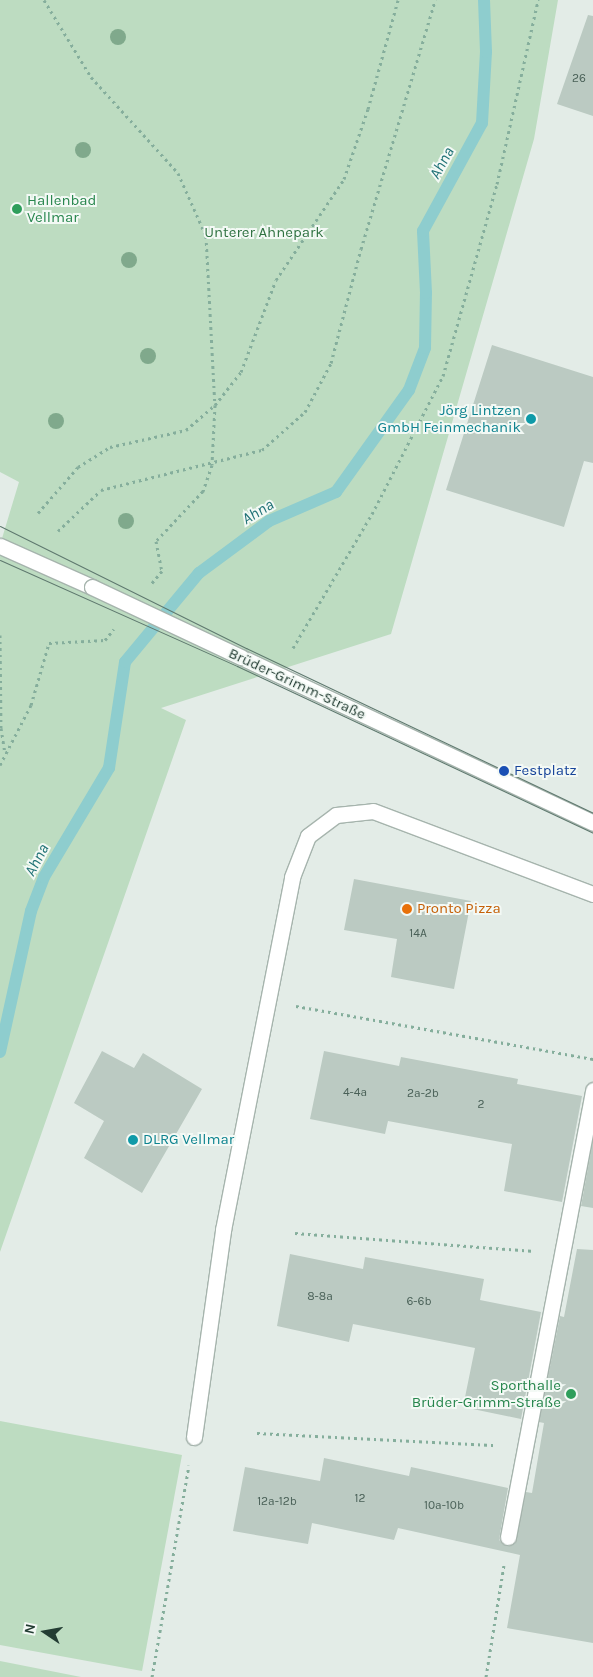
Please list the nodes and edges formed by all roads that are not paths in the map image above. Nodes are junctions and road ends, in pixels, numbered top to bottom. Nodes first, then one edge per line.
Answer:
1 (1, 549) edge
2 (593, 823) edge
3 (593, 894) edge
4 (593, 1090) edge
5 (194, 1437) road end
6 (508, 1537) road end

1 - 2 street, Brüder-Grimm-Straße, bridge
3 - 5 street
4 - 6 street

